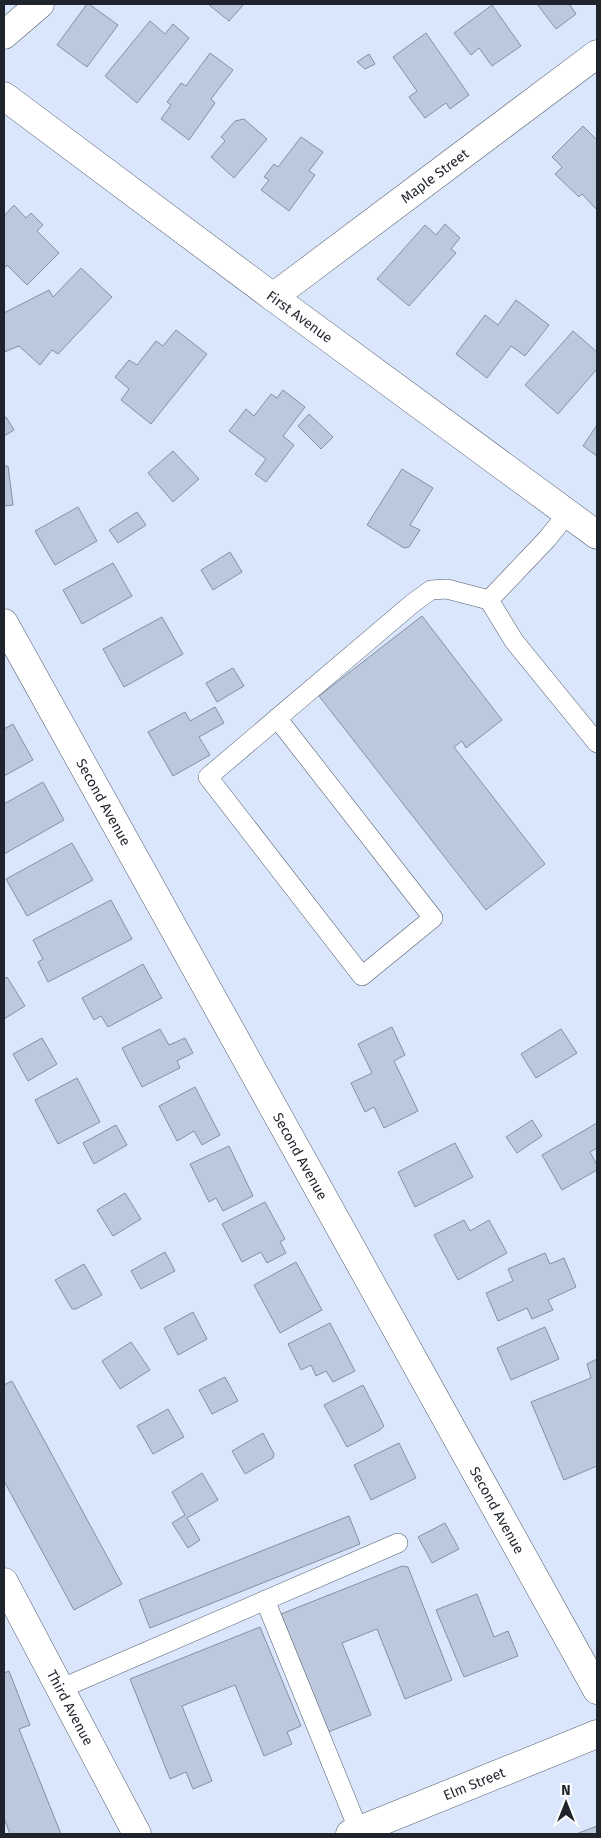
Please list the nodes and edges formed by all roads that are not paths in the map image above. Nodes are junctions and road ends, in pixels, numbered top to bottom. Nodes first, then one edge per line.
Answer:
1 (40, 4) edge
2 (4, 35) edge
3 (597, 54) edge
4 (4, 96) edge
5 (273, 296) junction
6 (568, 513) junction
7 (597, 534) edge
8 (489, 600) junction
9 (4, 623) edge
10 (278, 718) junction
11 (597, 744) edge
12 (398, 1543) dead end
13 (4, 1582) edge
14 (265, 1600) junction
15 (60, 1689) junction
16 (597, 1690) edge
17 (597, 1734) edge
18 (354, 1832) edge
19 (137, 1834) edge

1 - 2 street
3 - 5 street, Maple Street
4 - 5 street, First Avenue
5 - 6 street, First Avenue
6 - 7 street, First Avenue
6 - 8 lane
8 - 10 lane
8 - 11 lane
9 - 16 street, Second Avenue
10 - 10 lane
12 - 14 lane
13 - 15 street, Third Avenue
14 - 15 lane
14 - 18 lane
15 - 19 street, Third Avenue
17 - 18 street, Elm Street

